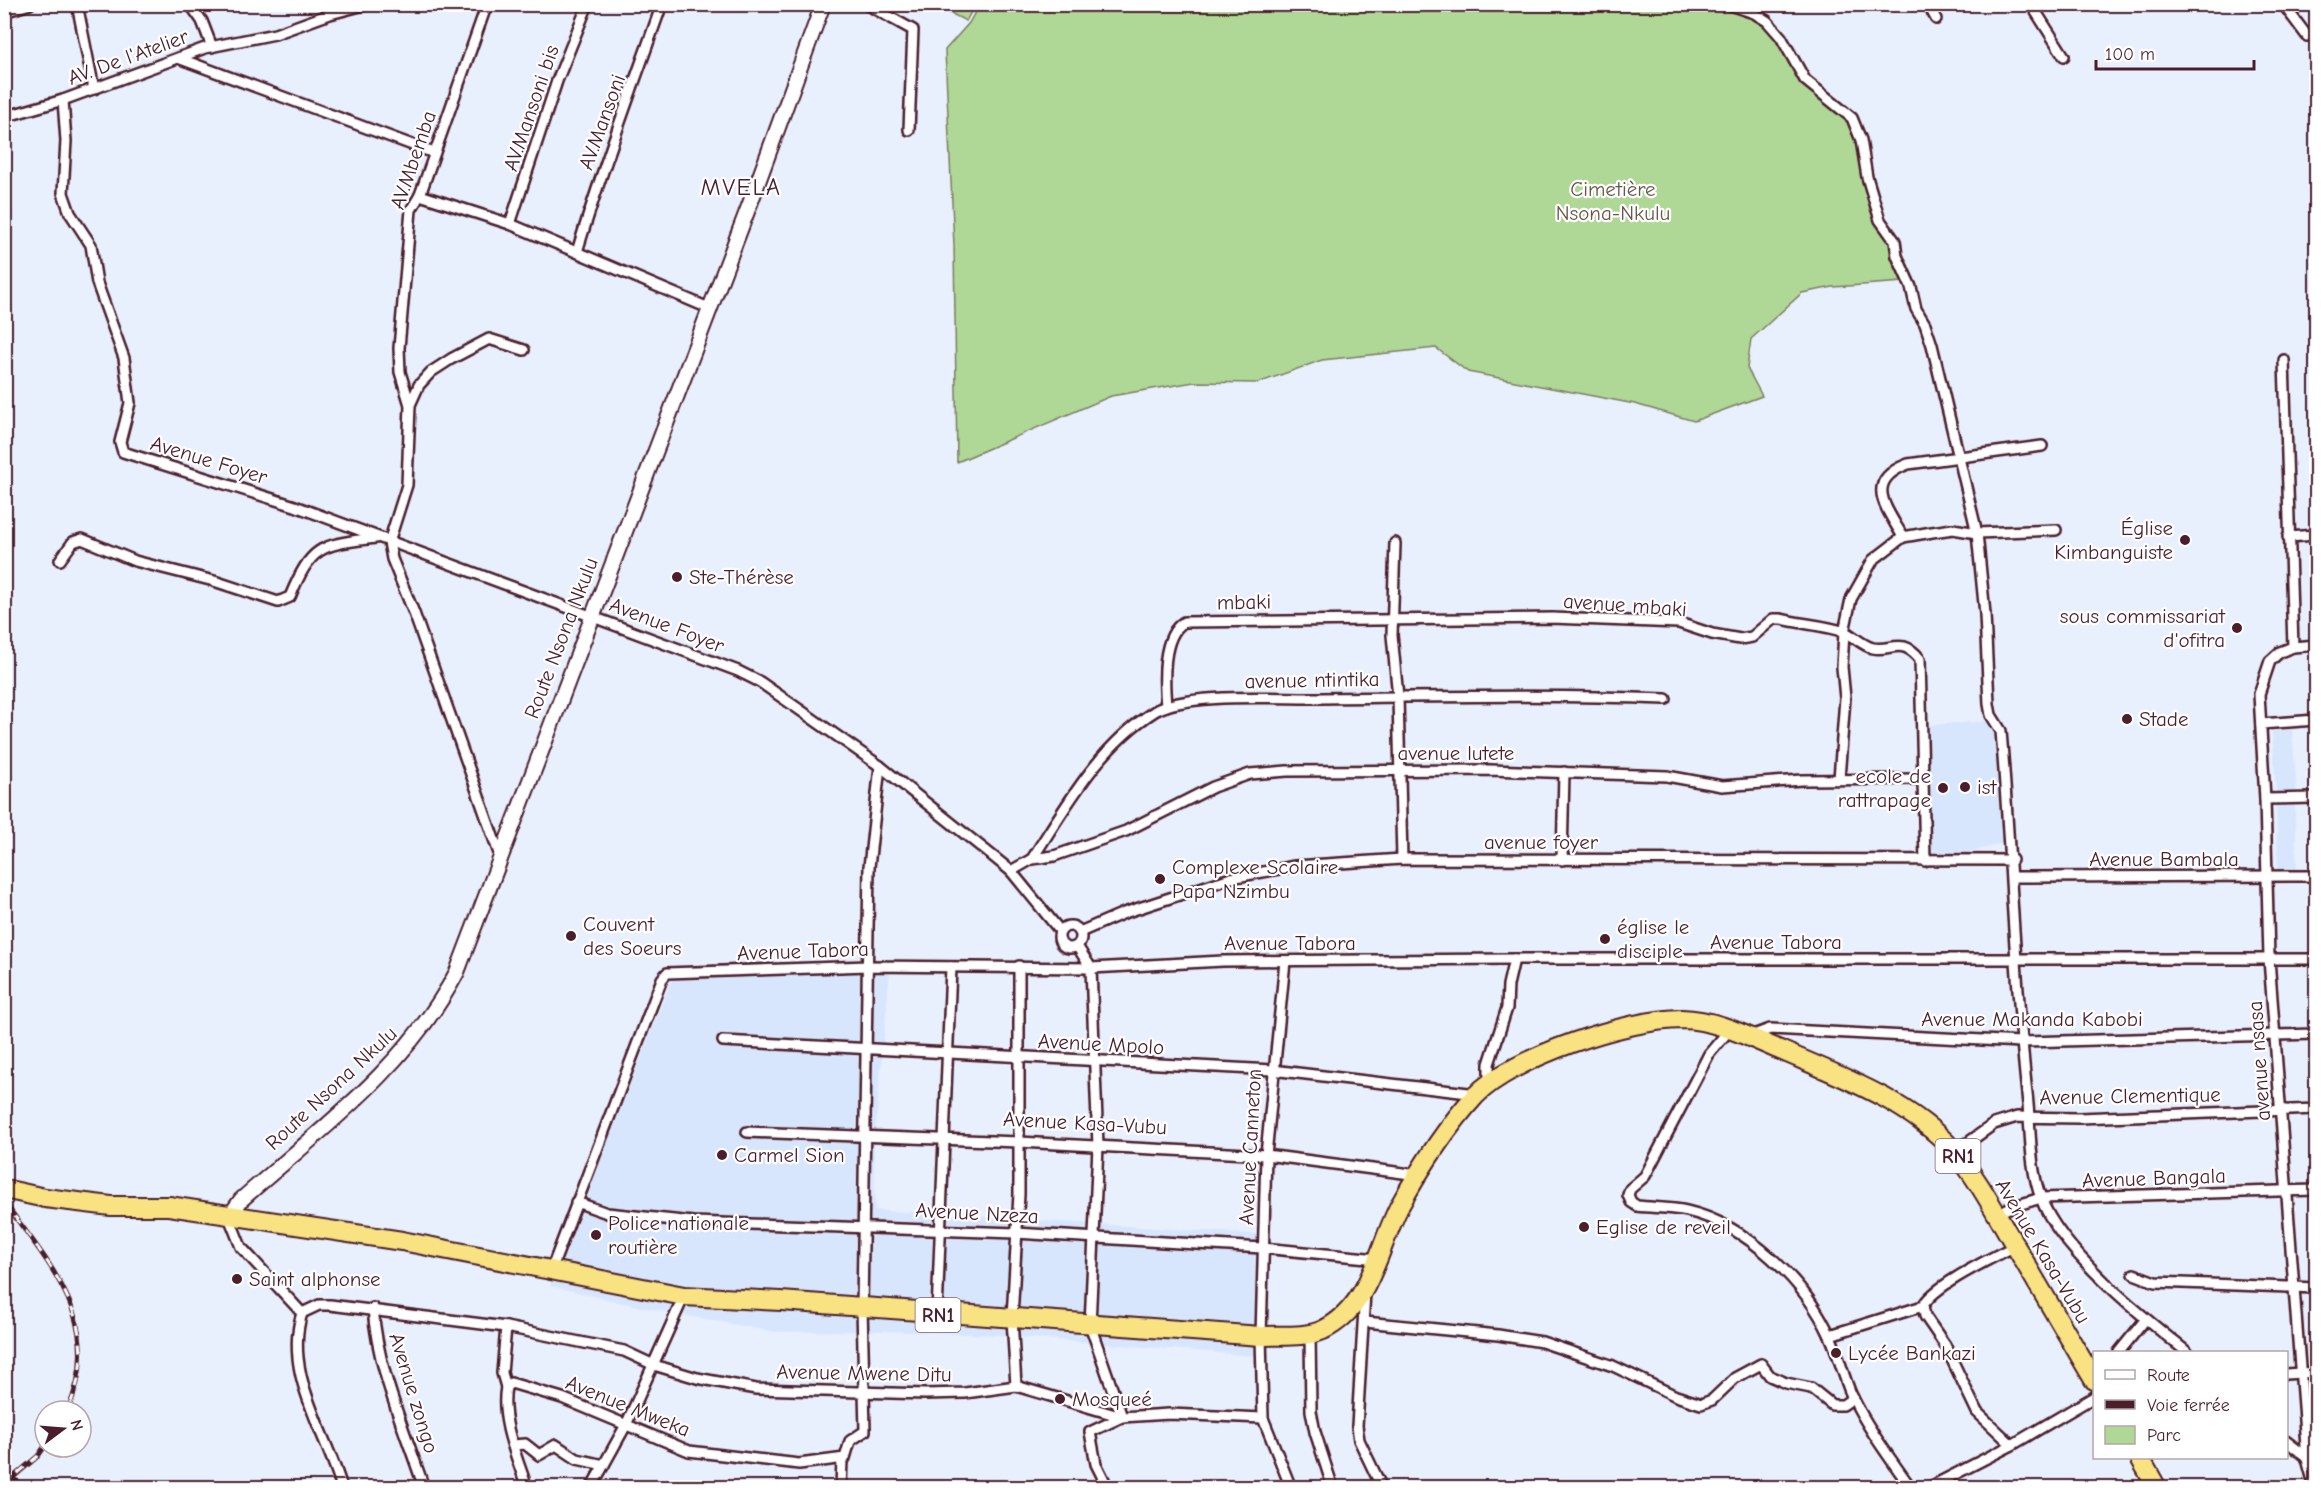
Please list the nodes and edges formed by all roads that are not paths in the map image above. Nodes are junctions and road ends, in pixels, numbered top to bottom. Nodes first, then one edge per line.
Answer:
1 (30, 4) edge
2 (77, 4) edge
3 (190, 4) edge
4 (368, 4) edge
5 (487, 4) edge
6 (588, 4) edge
7 (662, 4) edge
8 (823, 4) edge
9 (866, 4) edge
10 (1727, 4) edge
11 (1928, 4) edge
12 (2031, 4) edge
13 (2283, 4) edge
14 (4, 12) edge
15 (1936, 19) dead end
16 (2307, 36) dead end
17 (212, 47) junction
18 (2064, 56) dead end
19 (178, 58) junction
20 (94, 89) junction
21 (63, 100) junction
22 (4, 117) edge
23 (909, 130) dead end
24 (434, 153) junction
25 (420, 195) junction
26 (510, 224) junction
27 (577, 252) junction
28 (711, 309) junction
29 (524, 350) dead end
30 (2284, 360) dead end
31 (410, 405) junction
32 (2042, 446) dead end
33 (1960, 459) junction
34 (2055, 530) dead end
35 (1977, 533) junction
36 (2316, 535) edge
37 (1903, 537) junction
38 (2288, 537) junction
39 (377, 538) junction
40 (389, 542) junction
41 (1395, 543) dead end
42 (60, 560) dead end
43 (592, 616) junction
44 (1394, 620) junction
45 (1844, 632) junction
46 (2316, 645) edge
47 (2293, 647) junction
48 (1398, 697) junction
49 (1666, 699) dead end
50 (1166, 706) junction
51 (2316, 720) edge
52 (2261, 724) junction
53 (880, 766) junction
54 (1401, 772) junction
55 (1564, 772) junction
56 (1839, 778) junction
57 (1922, 779) junction
58 (2316, 798) edge
59 (2265, 799) junction
60 (501, 859) junction
61 (1032, 859) junction
62 (1402, 859) junction
63 (1562, 860) junction
64 (2012, 860) junction
65 (1925, 861) junction
66 (1011, 871) junction
67 (2316, 876) edge
68 (2013, 877) junction
69 (2266, 877) junction
70 (1060, 931) junction
71 (1080, 932) junction
72 (1077, 946) junction
73 (1514, 959) junction
74 (2269, 959) junction
75 (2316, 959) edge
76 (2017, 960) junction
77 (1285, 962) junction
78 (868, 966) junction
79 (1019, 966) junction
80 (951, 967) junction
81 (1091, 968) junction
82 (1731, 1028) junction
83 (2316, 1034) edge
84 (2275, 1035) junction
85 (1749, 1037) junction
86 (723, 1041) dead end
87 (2021, 1042) junction
88 (867, 1050) junction
89 (948, 1054) junction
90 (1019, 1058) junction
91 (1097, 1062) junction
92 (1272, 1070) junction
93 (1493, 1080) junction
94 (1477, 1094) junction
95 (2316, 1109) edge
96 (2280, 1110) junction
97 (2030, 1117) junction
98 (747, 1132) dead end
99 (865, 1136) junction
100 (946, 1139) junction
101 (1019, 1142) junction
102 (1098, 1146) junction
103 (1955, 1152) junction
104 (1266, 1155) junction
105 (1418, 1175) junction
106 (4, 1189) edge
107 (2316, 1190) edge
108 (2288, 1191) junction
109 (2041, 1198) junction
110 (576, 1202) junction
111 (1996, 1215) junction
112 (229, 1217) junction
113 (864, 1226) junction
114 (942, 1229) junction
115 (1016, 1233) junction
116 (1094, 1238) junction
117 (2015, 1246) junction
118 (1262, 1248) junction
119 (1378, 1259) junction
120 (552, 1268) junction
121 (2134, 1274) dead end
122 (1365, 1286) junction
123 (2295, 1288) junction
124 (2316, 1288) edge
125 (684, 1296) junction
126 (1923, 1306) junction
127 (374, 1308) junction
128 (862, 1308) junction
129 (302, 1313) junction
130 (937, 1314) junction
131 (1012, 1318) junction
132 (2145, 1320) junction
133 (1365, 1322) junction
134 (1090, 1325) junction
135 (506, 1327) junction
136 (1310, 1334) junction
137 (1830, 1335) junction
138 (1260, 1336) junction
139 (2121, 1351) edge
140 (2184, 1351) edge
141 (654, 1365) junction
142 (2316, 1372) edge
143 (2299, 1373) junction
144 (2288, 1374) edge
145 (2093, 1378) edge
146 (510, 1385) junction
147 (1016, 1386) junction
148 (862, 1393) junction
149 (1853, 1398) junction
150 (2093, 1398) edge
151 (1122, 1416) junction
152 (1263, 1419) junction
153 (626, 1425) junction
154 (2288, 1443) edge
155 (513, 1445) junction
156 (2012, 1445) junction
157 (2141, 1459) edge
158 (2307, 1459) junction
159 (840, 1460) junction
160 (2316, 1464) edge
161 (604, 1465) junction
162 (9, 1482) dead end
163 (19, 1488) edge
164 (342, 1488) edge
165 (424, 1488) edge
166 (527, 1488) edge
167 (591, 1488) edge
168 (841, 1488) edge
169 (1108, 1488) edge
170 (1291, 1488) edge
171 (1333, 1488) edge
172 (1382, 1488) edge
173 (1911, 1488) edge
174 (1928, 1488) edge
175 (2157, 1488) edge
176 (2316, 1488) edge

1 - 14 street
2 - 20 street
3 - 17 street
4 - 17 street, AV. De l'Atelier
5 - 24 street, AV.Mbemba
6 - 26 street, AV.Mansoni bis
7 - 27 street, AV.Mansoni
8 - 28 street, Route Nsona Nkulu
9 - 23 street
10 - 33 street
11 - 15 street
12 - 18 street
13 - 16 street
17 - 19 street, AV. De l'Atelier
19 - 20 street, AV. De l'Atelier
19 - 24 street
20 - 21 street, AV. De l'Atelier
21 - 22 street, AV. De l'Atelier
21 - 39 street, Avenue Foyer
24 - 25 street, AV.Mbemba
25 - 26 street
25 - 31 street, AV.Mbemba
26 - 27 street
27 - 28 street
28 - 43 street, Route Nsona Nkulu
29 - 31 street
30 - 38 street
31 - 40 street
32 - 33 street
33 - 35 street
33 - 37 street
34 - 35 street
35 - 37 street
35 - 64 street
36 - 38 street
37 - 45 street
38 - 47 street
39 - 40 street, Avenue Foyer
39 - 42 street
40 - 43 street, Avenue Foyer
40 - 60 street
41 - 44 street
43 - 53 street, Avenue Foyer
43 - 60 street, Route Nsona Nkulu
44 - 45 street, avenue mbaki
44 - 48 street
44 - 50 street, mbaki
45 - 56 street
45 - 57 street, avenue mbaki
46 - 47 street
47 - 52 street, avenue nsasa
48 - 49 street, avenue ntintika
48 - 50 street, avenue ntintika
48 - 54 street
50 - 61 street, avenue ntintika
51 - 52 street
52 - 59 street, avenue nsasa
53 - 66 street, Avenue Foyer
53 - 78 street
54 - 55 street, avenue lutete
54 - 61 street, avenue lutete
54 - 62 street
55 - 56 street, avenue lutete
55 - 63 street
56 - 57 street, avenue lutete
57 - 65 street
58 - 59 street
59 - 69 street, avenue nsasa
60 - 112 street, Route Nsona Nkulu
61 - 66 street, avenue lutete
62 - 63 street, avenue foyer
62 - 71 street, avenue foyer
63 - 65 street, avenue foyer
64 - 65 street, avenue foyer
64 - 68 street
66 - 70 street, Avenue Foyer
67 - 69 street, Avenue Bambala
68 - 69 street, Avenue Bambala
68 - 76 street
69 - 74 street, avenue nsasa
70 - 71 street
70 - 72 street
71 - 72 street
72 - 81 street
73 - 76 street, Avenue Tabora
73 - 77 street, Avenue Tabora
73 - 93 street
74 - 75 street, Avenue Tabora
74 - 76 street, Avenue Tabora
74 - 84 street, avenue nsasa
76 - 87 street
77 - 81 street, Avenue Tabora
77 - 92 street, Avenue Canneton
78 - 80 street, Avenue Tabora
78 - 88 street
78 - 110 street, Avenue Tabora
79 - 80 street, Avenue Tabora
79 - 81 street, Avenue Tabora
79 - 90 street
80 - 89 street
81 - 91 street
82 - 85 highway, Avenue Kasa-Vubu / RN1
82 - 93 highway, RN1
82 - 137 street
83 - 84 street, Avenue Makanda Kabobi
84 - 87 street, Avenue Makanda Kabobi
84 - 96 street, avenue nsasa
85 - 87 street, Avenue Makanda Kabobi
85 - 103 highway, Avenue Kasa-Vubu / RN1
86 - 88 street, Avenue Mpolo
87 - 97 street
88 - 89 street, Avenue Mpolo
88 - 99 street
89 - 90 street, Avenue Mpolo
89 - 100 street
90 - 91 street, Avenue Mpolo
90 - 101 street
91 - 92 street, Avenue Mpolo
91 - 102 street
92 - 94 street, Avenue Mpolo
92 - 104 street, Avenue Canneton
93 - 94 highway, RN1
94 - 105 highway, RN1
95 - 96 street, Avenue Clementique
96 - 97 street, Avenue Clementique
96 - 108 street, avenue nsasa
97 - 103 street, Avenue Clementique
97 - 109 street
98 - 99 street, Avenue Kasa-Vubu
99 - 100 street, Avenue Kasa-Vubu
99 - 113 street
100 - 101 street, Avenue Kasa-Vubu
100 - 114 street
101 - 102 street, Avenue Kasa-Vubu
101 - 115 street
102 - 104 street, Avenue Kasa-Vubu
102 - 116 street
103 - 111 highway, Avenue Kasa-Vubu / RN1
104 - 105 street, Avenue Kasa-Vubu
104 - 118 street, Avenue Canneton
105 - 119 highway, RN1
106 - 112 highway, RN1
107 - 108 street, Avenue Bangala
108 - 109 street, Avenue Bangala
108 - 123 street, avenue nsasa
109 - 111 street, Avenue Bangala
109 - 132 street
110 - 113 street, Avenue Nzeza
110 - 120 street
111 - 117 highway, Avenue Kasa-Vubu / RN1
112 - 120 highway, RN1
112 - 129 street
113 - 114 street, Avenue Nzeza
113 - 128 street
114 - 115 street, Avenue Nzeza
114 - 130 street
115 - 116 street, Avenue Nzeza
115 - 131 street
116 - 118 street, Avenue Nzeza
116 - 134 street
117 - 126 street
117 - 145 highway, Avenue Kasa-Vubu / RN1
118 - 119 street, Avenue Nzeza
118 - 138 street, Avenue Canneton
119 - 122 highway, RN1
120 - 125 highway, RN1
121 - 123 street
122 - 133 street
122 - 136 highway, RN1
123 - 124 street
123 - 143 street, avenue nsasa
125 - 128 highway, RN1
125 - 141 street
126 - 137 street
126 - 156 street
127 - 129 street, Avenue Mwene Ditu
127 - 135 street, Avenue Mwene Ditu
127 - 165 street, Avenue zongo
128 - 130 highway, RN1
128 - 148 street
129 - 164 street
130 - 131 highway, RN1
131 - 134 highway, RN1
131 - 147 street
132 - 139 street
132 - 140 street
133 - 149 street
133 - 172 street
134 - 138 highway, RN1
134 - 151 street
135 - 141 street, Avenue Mwene Ditu
135 - 146 street
136 - 138 highway, RN1
136 - 171 street
137 - 149 street
138 - 152 street, Avenue Canneton
141 - 148 street, Avenue Mwene Ditu
141 - 153 street
142 - 143 street
143 - 144 street
143 - 158 street, avenue nsasa
146 - 153 street, Avenue Mweka
146 - 155 street
147 - 148 street, Avenue Mwene Ditu
147 - 151 street
148 - 159 street
149 - 173 street
150 - 156 street
151 - 152 street
151 - 169 street
152 - 170 street
153 - 159 street, Avenue Mweka
153 - 161 street
154 - 158 street
155 - 161 street
155 - 166 street
156 - 174 street
157 - 175 highway
158 - 160 street
158 - 176 street, avenue nsasa
159 - 168 street
161 - 167 street
162 - 163 street

